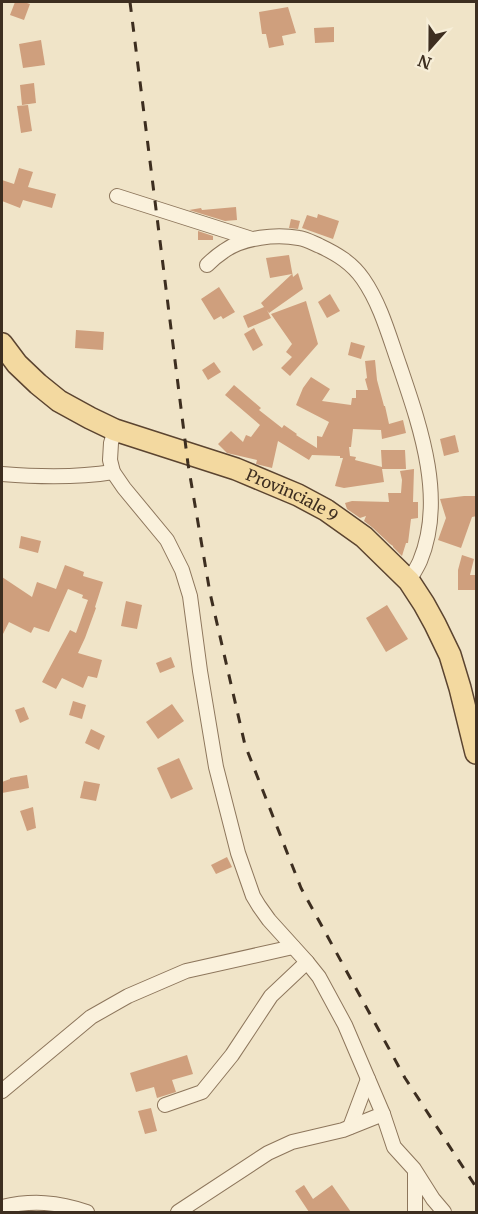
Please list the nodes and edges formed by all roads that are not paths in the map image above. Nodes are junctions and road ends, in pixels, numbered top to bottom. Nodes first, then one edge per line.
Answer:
1 (117, 196) dead end
2 (252, 239) junction
3 (207, 265) dead end
4 (2, 344) edge
5 (115, 430) junction
6 (113, 472) junction
7 (2, 474) edge
8 (409, 581) junction
9 (477, 753) edge
10 (293, 947) junction
11 (307, 962) junction
12 (368, 1079) junction
13 (2, 1091) edge
14 (165, 1105) dead end
15 (384, 1114) junction
16 (350, 1127) junction
17 (414, 1169) junction
18 (2, 1207) edge
19 (87, 1212) edge
20 (178, 1212) edge
21 (415, 1212) edge
22 (444, 1212) edge

1 - 2 street
2 - 3 street
2 - 8 street
4 - 5 main road, Provinciale 9
5 - 6 street
5 - 8 main road, Provinciale 9
6 - 7 street
6 - 10 street
8 - 9 main road, Provinciale 9
10 - 11 street
10 - 13 street
11 - 12 street
11 - 14 street
12 - 15 street
12 - 16 street
15 - 16 street
15 - 17 street
16 - 20 street
17 - 21 street
17 - 22 street
18 - 19 street

